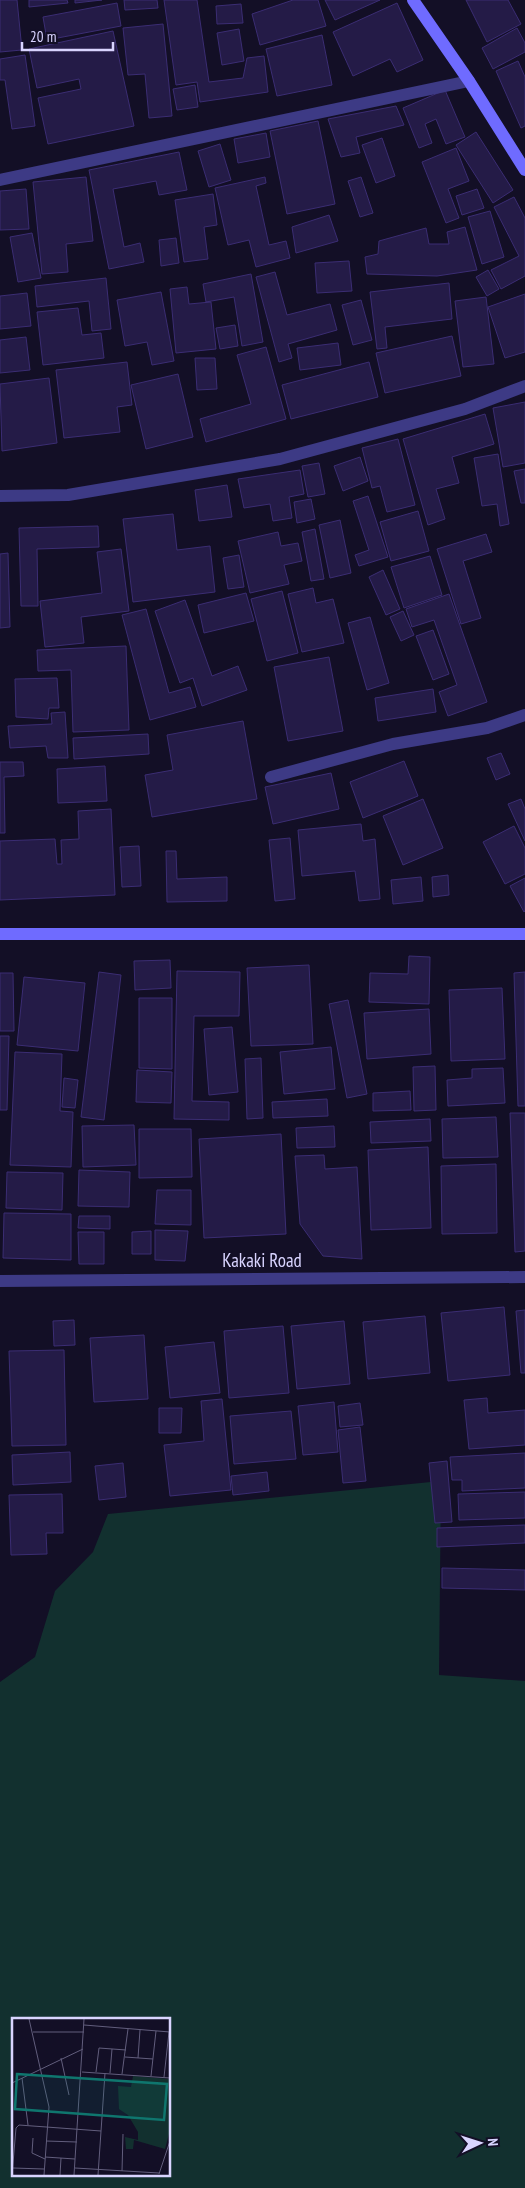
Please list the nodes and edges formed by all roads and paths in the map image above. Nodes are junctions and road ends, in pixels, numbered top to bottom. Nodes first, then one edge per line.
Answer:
1 (413, 0) edge
2 (469, 81) junction
3 (525, 170) edge
4 (0, 180) edge
5 (525, 386) edge
6 (0, 496) edge
7 (525, 715) edge
8 (270, 778) dead end
9 (0, 934) edge
10 (525, 934) edge
11 (525, 1278) edge
12 (0, 1281) edge

1 - 2 street
2 - 3 street
2 - 4 street
5 - 6 street
7 - 8 street
9 - 10 street
11 - 12 street, Kakaki Road

